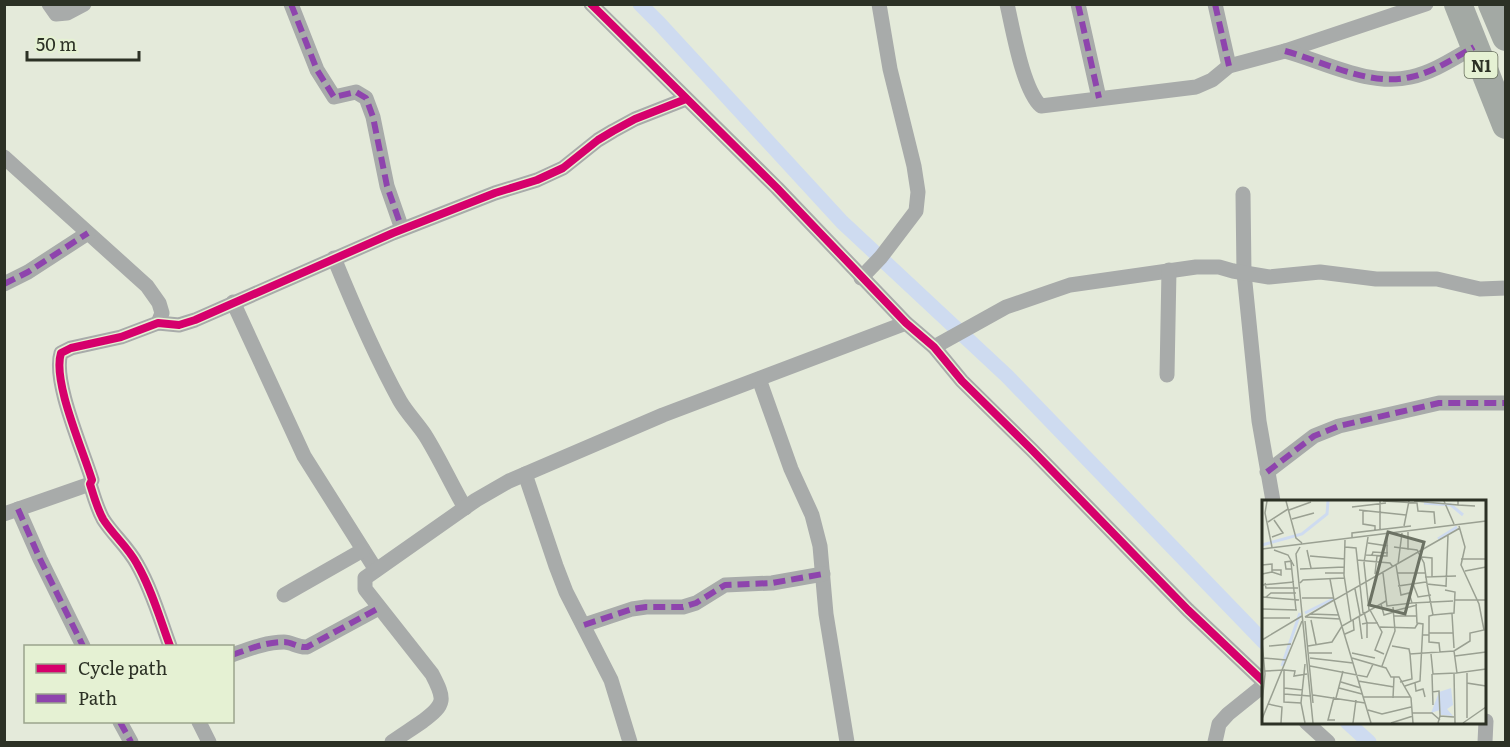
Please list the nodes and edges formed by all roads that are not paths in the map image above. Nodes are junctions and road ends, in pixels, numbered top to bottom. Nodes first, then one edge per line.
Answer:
1 (49, 4) edge
2 (84, 4) edge
3 (291, 4) edge
4 (591, 4) edge
5 (879, 4) edge
6 (1007, 4) edge
7 (1078, 4) edge
8 (1215, 4) edge
9 (1426, 4) edge
10 (1458, 4) edge
11 (1492, 4) edge
12 (1506, 37) edge
13 (1474, 47) junction
14 (1285, 51) junction
15 (1229, 66) junction
16 (1099, 98) junction
17 (686, 99) junction
18 (1506, 125) edge
19 (4, 157) edge
20 (1243, 194) dead end
21 (402, 229) junction
22 (88, 233) junction
23 (334, 258) junction
24 (1169, 270) junction
25 (1244, 273) junction
26 (861, 278) junction
27 (4, 284) edge
28 (1506, 288) edge
29 (233, 302) junction
30 (158, 323) junction
31 (906, 323) junction
32 (934, 347) junction
33 (1167, 375) dead end
34 (759, 379) junction
35 (1506, 403) edge
36 (1267, 471) junction
37 (525, 474) junction
38 (90, 484) junction
39 (1273, 500) edge
40 (465, 508) junction
41 (11, 512) edge
42 (363, 550) junction
43 (376, 570) junction
44 (823, 574) junction
45 (284, 595) dead end
46 (379, 608) junction
47 (584, 625) junction
48 (83, 645) edge
49 (170, 645) edge
50 (234, 654) edge
51 (1262, 681) edge
52 (1262, 685) edge
53 (120, 723) edge
54 (200, 723) edge
55 (1307, 723) edge
56 (1486, 723) edge
57 (408, 737) edge
58 (130, 742) edge
59 (209, 742) edge
60 (392, 742) edge
61 (630, 742) edge
62 (848, 742) edge
63 (1215, 742) edge
64 (1328, 742) edge
65 (1485, 742) edge

1 - 2 street
3 - 21 street
4 - 17 street
5 - 26 street
6 - 16 street
7 - 16 street
8 - 15 street
9 - 14 street
10 - 13 highway, N1
11 - 12 highway, N1
13 - 14 street
13 - 18 highway, N1
14 - 15 street
15 - 16 street
17 - 21 street
17 - 26 street
19 - 22 street
20 - 25 street
21 - 23 street
22 - 27 street
22 - 30 street
23 - 29 street
23 - 40 street
24 - 25 street
24 - 32 street
24 - 33 street
25 - 28 street
25 - 36 street
26 - 31 street
29 - 30 street
29 - 42 street
30 - 38 street
31 - 32 street
31 - 34 street
32 - 51 street
34 - 37 street
34 - 44 street
35 - 36 street
36 - 39 street
37 - 40 street
37 - 47 street
38 - 41 street
38 - 49 street
40 - 43 street
41 - 48 street
42 - 43 street
42 - 45 street
43 - 46 street
44 - 47 street
44 - 62 street
46 - 50 street
46 - 57 street
47 - 61 street
52 - 63 street
53 - 58 street
54 - 59 street
55 - 64 street
56 - 65 street
57 - 60 street

